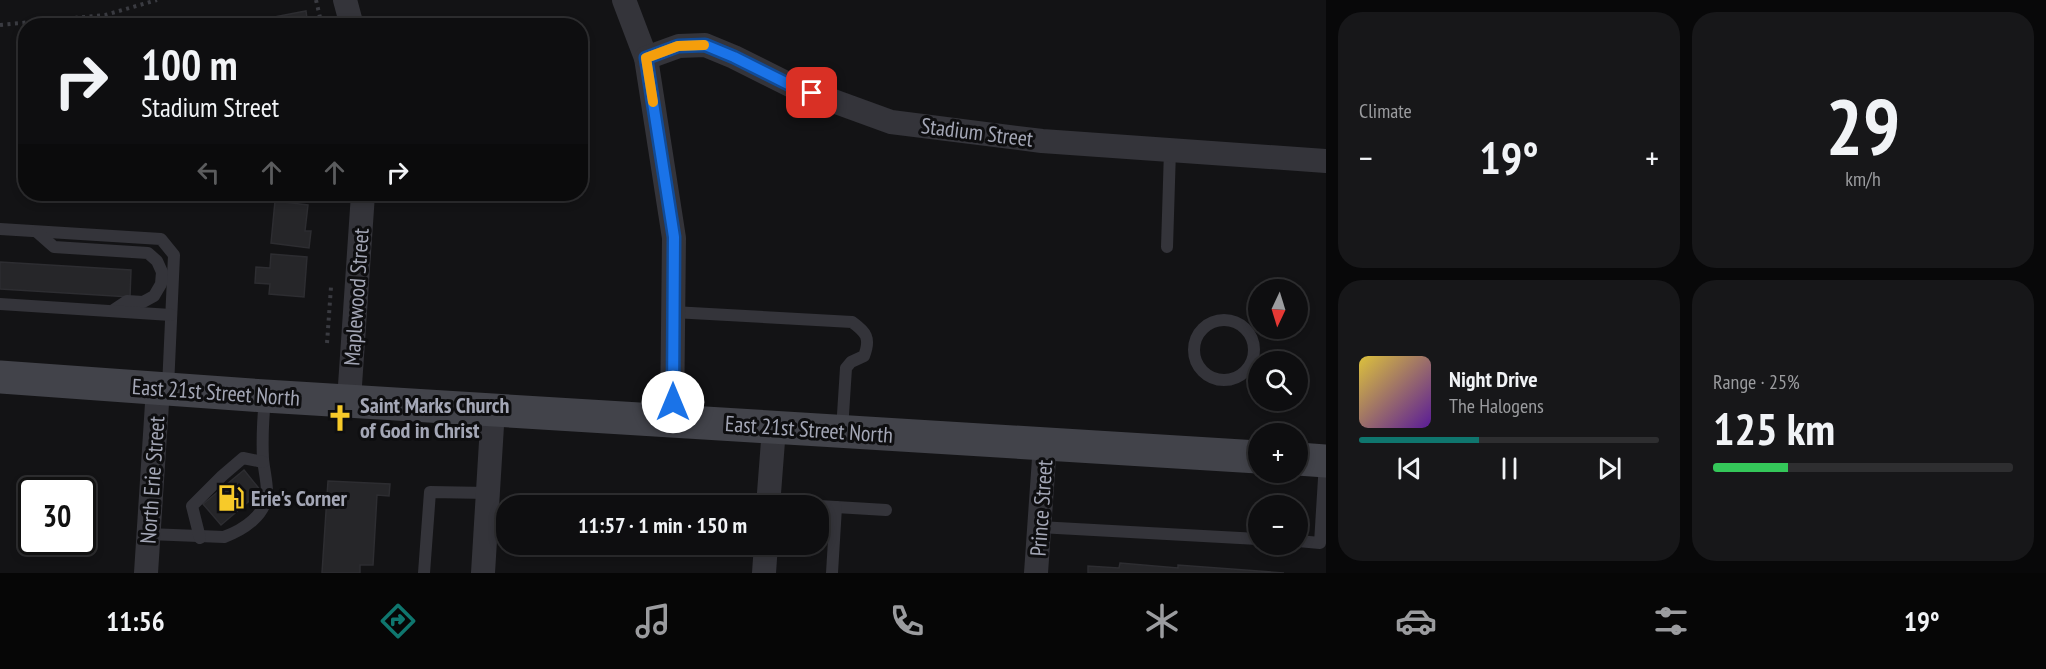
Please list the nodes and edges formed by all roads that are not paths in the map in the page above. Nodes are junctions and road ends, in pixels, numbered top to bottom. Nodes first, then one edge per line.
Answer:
1 (345, 0) edge
2 (624, 0) edge
3 (350, 18) edge
4 (646, 58) junction
5 (1170, 150) junction
6 (1326, 160) edge
7 (363, 201) edge
8 (0, 229) edge
9 (37, 232) junction
10 (1167, 247) dead end
11 (0, 304) edge
12 (112, 311) junction
13 (673, 312) junction
14 (171, 315) junction
15 (1242, 325) joint
16 (0, 377) edge
17 (163, 388) junction
18 (265, 396) junction
19 (349, 400) junction
20 (493, 409) junction
21 (672, 421) junction
22 (774, 428) junction
23 (842, 432) junction
24 (1045, 444) junction
25 (1248, 456) edge
26 (1316, 460) edge
27 (263, 462) junction
28 (488, 493) junction
29 (769, 495) edge
30 (829, 507) edge
31 (836, 507) junction
32 (886, 510) dead end
33 (1039, 527) junction
34 (148, 534) junction
35 (200, 538) junction
36 (1248, 538) edge
37 (1308, 542) edge
38 (765, 555) edge
39 (146, 573) edge
40 (424, 573) edge
41 (483, 573) edge
42 (764, 573) edge
43 (832, 573) edge
44 (1036, 573) edge

1 - 3 street
2 - 4 street
4 - 5 street, Stadium Street
4 - 13 street
5 - 6 street, Stadium Street
5 - 10 lane
7 - 19 street, Maplewood Street
8 - 9 lane
9 - 12 lane
9 - 14 lane
11 - 12 lane
12 - 14 lane
13 - 21 street
13 - 23 lane
14 - 17 lane
15 - 15 lane
16 - 17 main road, East 21st Street North
17 - 18 main road, East 21st Street North
17 - 34 street, North Erie Street
18 - 19 main road, East 21st Street North
18 - 27 lane
19 - 20 main road, East 21st Street North
20 - 21 main road, East 21st Street North
20 - 28 street
21 - 22 main road, East 21st Street North
22 - 23 main road, East 21st Street North
22 - 29 street
23 - 24 main road, East 21st Street North
24 - 25 main road, East 21st Street North
24 - 33 street, Prince Street
26 - 37 lane
27 - 35 lane
27 - 35 lane
28 - 40 lane
28 - 41 street
30 - 31 lane
31 - 32 lane
31 - 43 lane
33 - 36 lane
33 - 44 street, Prince Street
34 - 35 lane
34 - 39 street, North Erie Street
38 - 42 street

